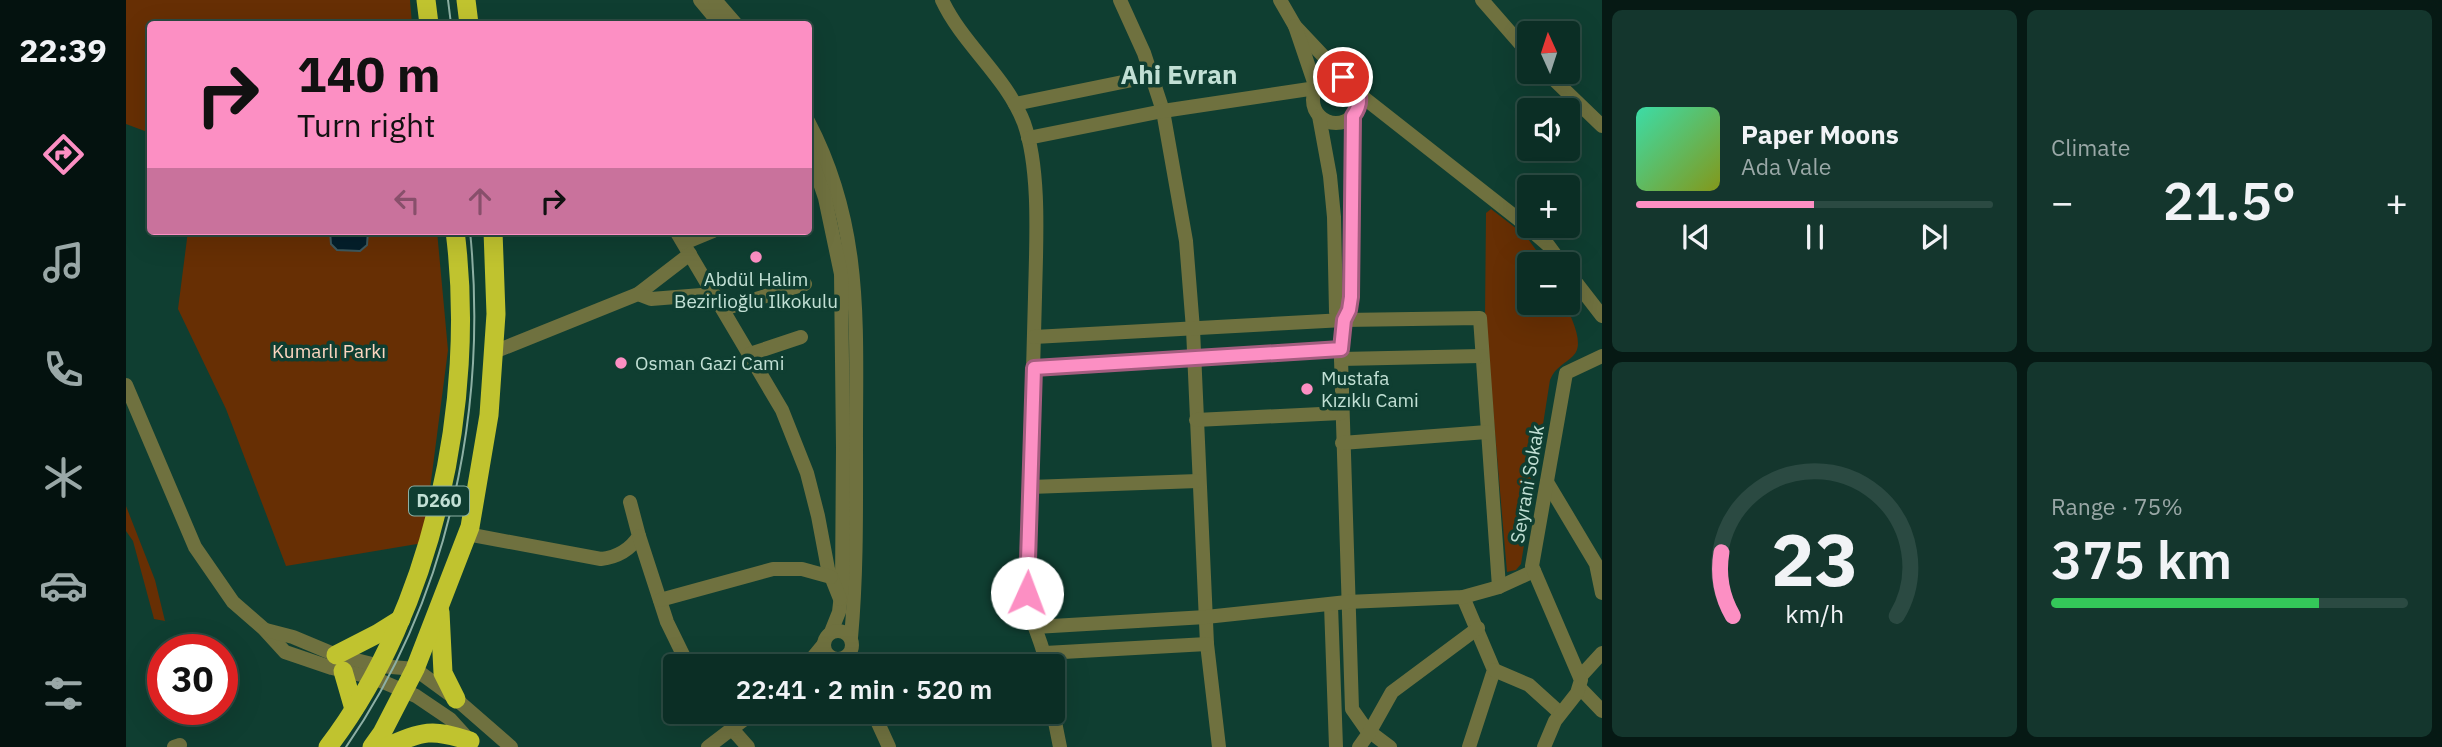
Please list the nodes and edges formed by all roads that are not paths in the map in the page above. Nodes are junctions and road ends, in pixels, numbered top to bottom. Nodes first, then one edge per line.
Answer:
1 (426, 0) edge
2 (466, 0) edge
3 (700, 0) edge
4 (715, 0) edge
5 (942, 0) edge
6 (1120, 0) edge
7 (1280, 0) edge
8 (1482, 0) edge
9 (429, 21) edge
10 (469, 21) edge
11 (718, 21) edge
12 (733, 21) edge
13 (1295, 26) junction
14 (1517, 40) edge
15 (1152, 76) junction
16 (1343, 77) junction
17 (1558, 84) edge
18 (1316, 88) junction
19 (1359, 94) junction
20 (1015, 104) junction
21 (1163, 111) junction
22 (1320, 116) junction
23 (1353, 116) junction
24 (1602, 126) edge
25 (1028, 138) junction
26 (815, 154) edge
27 (815, 187) edge
28 (456, 235) edge
29 (493, 235) edge
30 (703, 235) edge
31 (683, 243) edge
32 (1553, 252) edge
33 (805, 284) dead end
34 (1580, 288) edge
35 (638, 293) junction
36 (714, 294) junction
37 (723, 309) junction
38 (1602, 316) edge
39 (1344, 320) junction
40 (1193, 329) junction
41 (801, 337) dead end
42 (1034, 337) junction
43 (494, 352) junction
44 (750, 354) junction
45 (1341, 354) junction
46 (1481, 356) junction
47 (1602, 356) edge
48 (1193, 358) junction
49 (1034, 368) junction
50 (126, 385) edge
51 (1341, 413) junction
52 (1196, 420) junction
53 (1487, 432) junction
54 (1342, 443) junction
55 (1198, 481) junction
56 (1546, 482) junction
57 (1030, 487) junction
58 (630, 502) dead end
59 (467, 534) junction
60 (639, 536) junction
61 (1599, 563) edge
62 (1534, 571) junction
63 (831, 577) junction
64 (1499, 587) junction
65 (1602, 593) edge
66 (1463, 597) junction
67 (660, 600) junction
68 (840, 600) junction
69 (1347, 602) junction
70 (440, 605) junction
71 (1331, 605) junction
72 (1206, 617) junction
73 (402, 618) junction
74 (1035, 627) junction
75 (1478, 628) junction
76 (828, 638) junction
77 (1207, 644) junction
78 (851, 645) junction
79 (1602, 653) edge
80 (683, 654) edge
81 (815, 654) edge
82 (828, 654) edge
83 (845, 654) edge
84 (853, 654) edge
85 (1044, 654) edge
86 (1065, 658) edge
87 (340, 663) junction
88 (415, 669) junction
89 (1494, 670) junction
90 (377, 672) junction
91 (1580, 683) junction
92 (404, 690) junction
93 (456, 699) junction
94 (354, 709) junction
95 (1602, 711) edge
96 (1560, 713) junction
97 (738, 724) edge
98 (878, 724) edge
99 (1055, 724) edge
100 (732, 729) junction
101 (1369, 733) junction
102 (473, 744) edge
103 (328, 747) edge
104 (372, 747) edge
105 (386, 747) edge
106 (511, 747) edge
107 (708, 747) edge
108 (748, 747) edge
109 (889, 747) edge
110 (1060, 747) edge
111 (1219, 747) edge
112 (1336, 747) edge
113 (1359, 747) edge
114 (1390, 747) edge
115 (1469, 747) edge
116 (1544, 747) edge

1 - 9 highway
2 - 10 highway
3 - 11 street
4 - 12 street
5 - 20 street
6 - 15 street
7 - 13 street
8 - 14 street
13 - 16 street
13 - 18 street
15 - 20 street
15 - 21 street
16 - 18 street
16 - 19 street
17 - 24 street
18 - 21 street
18 - 22 street
19 - 23 street
19 - 32 street
20 - 25 street
21 - 25 street
21 - 40 street
22 - 23 street
22 - 39 street
23 - 39 street
25 - 42 street
26 - 27 street
26 - 78 street
27 - 68 street
28 - 73 highway, D260
29 - 43 highway, D260
30 - 31 street
31 - 35 street
31 - 36 street
33 - 37 street
34 - 38 street
35 - 36 street
35 - 43 street
36 - 37 street
37 - 44 street
39 - 40 street
39 - 45 street
39 - 46 street
40 - 42 street
40 - 48 street
41 - 44 street
42 - 49 street
43 - 59 highway, D260
44 - 63 street
45 - 46 street
45 - 48 street
45 - 51 street
46 - 53 street
47 - 56 street, Seyrani Sokak
48 - 49 street
48 - 52 street
49 - 57 street
50 - 87 street
51 - 52 street
51 - 54 street
52 - 55 street
53 - 54 street
53 - 64 street
54 - 69 street
55 - 57 street
55 - 72 street
56 - 61 street
56 - 62 street, Seyrani Sokak
57 - 74 street
58 - 60 street
59 - 60 street
59 - 70 highway, D260
60 - 67 street
61 - 65 street
62 - 64 street
62 - 91 street, Seyrani Sokak
63 - 67 street
63 - 68 street
64 - 66 street
66 - 69 street
66 - 75 street
67 - 80 street
68 - 76 street
69 - 71 street
69 - 101 street
70 - 88 highway, D260
70 - 93 highway
71 - 72 street
71 - 112 street
72 - 74 street
72 - 77 street
73 - 87 highway
73 - 90 highway, D260
74 - 85 street
75 - 89 street
75 - 101 street
76 - 78 street
76 - 81 street
76 - 82 street
77 - 86 street
77 - 111 street
78 - 83 street
78 - 84 street
79 - 91 street
87 - 90 street
87 - 94 highway
88 - 90 street
88 - 92 highway, D260
88 - 93 street
89 - 96 street
89 - 115 street
90 - 92 street
90 - 94 highway, D260
91 - 95 street
91 - 96 street
92 - 102 street
92 - 104 highway, D260
93 - 106 street
94 - 103 highway, D260
96 - 116 street
97 - 100 street
98 - 109 street
99 - 110 street
100 - 107 street
100 - 108 street
101 - 113 street
101 - 114 street
102 - 105 highway

